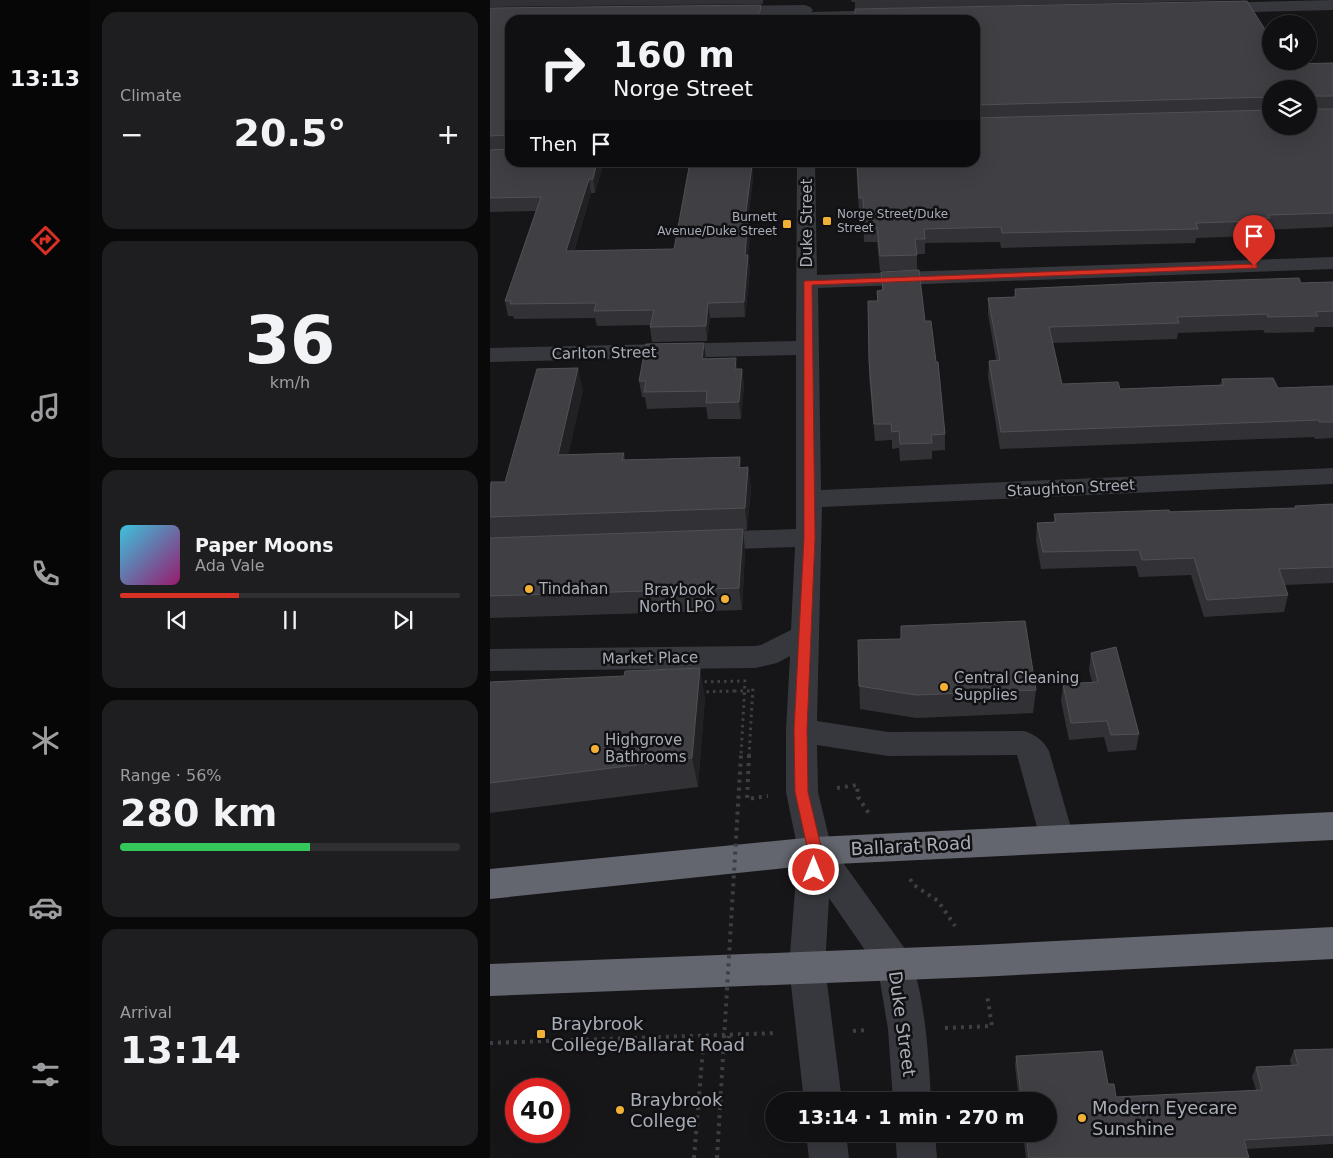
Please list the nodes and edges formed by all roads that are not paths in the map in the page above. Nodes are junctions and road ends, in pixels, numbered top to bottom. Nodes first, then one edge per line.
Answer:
1 (1333, 5) edge
2 (1195, 8) edge
3 (705, 11) edge
4 (805, 12) edge
5 (908, 14) edge
6 (806, 167) edge
7 (1333, 263) edge
8 (807, 282) junction
9 (808, 348) junction
10 (490, 355) edge
11 (1333, 476) edge
12 (809, 500) junction
13 (809, 538) junction
14 (678, 542) edge
15 (805, 635) junction
16 (490, 660) edge
17 (800, 730) junction
18 (1333, 826) edge
19 (1057, 838) junction
20 (815, 851) junction
21 (490, 884) edge
22 (1333, 943) edge
23 (895, 964) junction
24 (807, 967) junction
25 (490, 980) edge
26 (822, 1092) edge
27 (911, 1092) edge
28 (827, 1142) edge
29 (916, 1142) edge
30 (829, 1158) edge
31 (917, 1158) edge

1 - 2 street
3 - 4 street
4 - 5 street
6 - 8 street, Duke Street
7 - 8 street
8 - 9 street, Duke Street
9 - 10 street, Carlton Street
9 - 12 street, Duke Street
11 - 12 street, Staughton Street
12 - 13 street, Duke Street
13 - 14 street
13 - 15 street, Duke Street
15 - 16 street, Market Place
15 - 17 street, Duke Street
17 - 19 street
17 - 20 street, Duke Street
18 - 19 highway, Ballarat Road
19 - 20 highway, Ballarat Road
20 - 21 highway, Ballarat Road
20 - 23 street, Duke Street
20 - 24 street, Duke Street
22 - 23 highway
23 - 24 highway
23 - 27 street, Duke Street
24 - 25 highway
24 - 26 street, Duke Street
28 - 30 street
29 - 31 street

